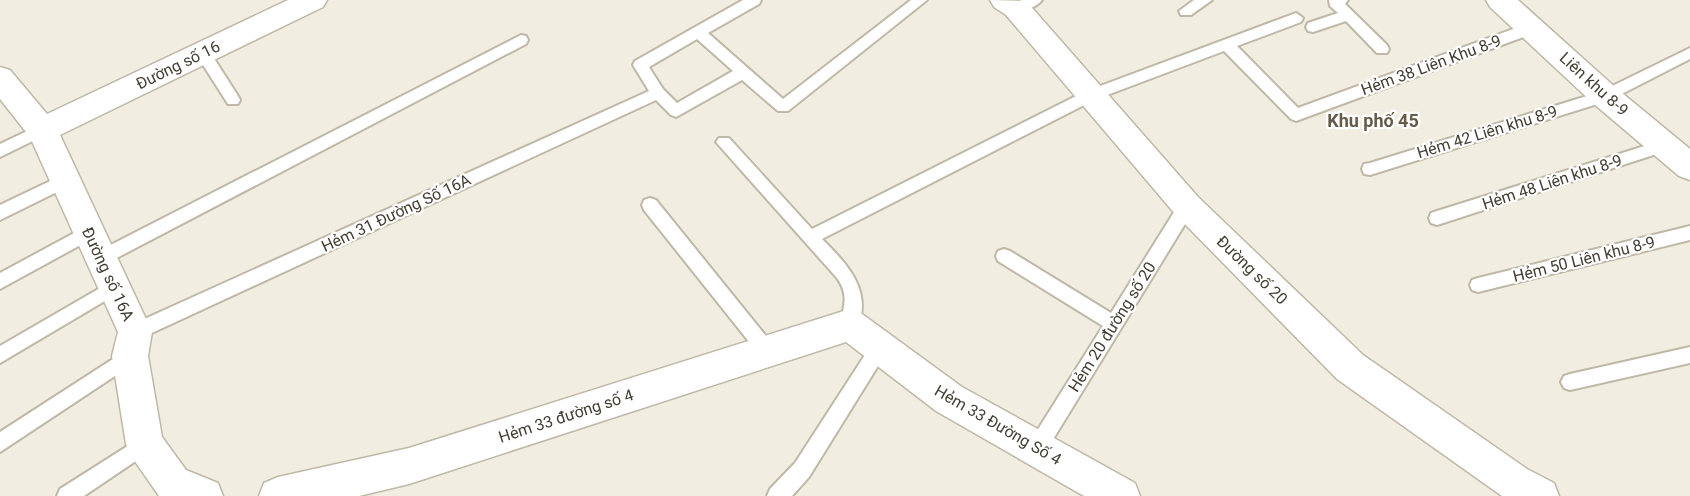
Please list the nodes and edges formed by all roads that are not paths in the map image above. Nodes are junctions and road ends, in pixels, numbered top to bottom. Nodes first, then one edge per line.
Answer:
1 (313, 0) edge
2 (754, 0) edge
3 (920, 0) edge
4 (1205, 0) edge
5 (1341, 0) edge
6 (1500, 0) edge
7 (1018, 3) edge
8 (1186, 11) dead end
9 (1348, 15) junction
10 (1296, 18) dead end
11 (1313, 27) dead end
12 (1532, 28) junction
13 (698, 32) junction
14 (521, 40) dead end
15 (1228, 46) junction
16 (1382, 49) dead end
17 (203, 53) junction
18 (1690, 53) edge
19 (744, 72) junction
20 (2, 84) edge
21 (658, 93) junction
22 (1089, 96) junction
23 (1605, 96) junction
24 (233, 100) dead end
25 (42, 130) junction
26 (724, 142) dead end
27 (1667, 145) junction
28 (0, 151) edge
29 (1690, 167) edge
30 (1370, 169) dead end
31 (65, 180) junction
32 (650, 205) dead end
33 (1186, 206) junction
34 (0, 213) edge
35 (1437, 218) dead end
36 (1690, 233) edge
37 (810, 238) junction
38 (1004, 256) dead end
39 (101, 259) junction
40 (0, 282) edge
41 (1478, 285) dead end
42 (1115, 324) junction
43 (850, 325) junction
44 (133, 344) junction
45 (879, 347) junction
46 (768, 352) junction
47 (0, 355) edge
48 (1690, 355) edge
49 (1570, 382) dead end
50 (0, 443) edge
51 (145, 444) junction
52 (1037, 448) junction
53 (188, 490) edge
54 (67, 496) edge
55 (278, 496) edge
56 (777, 496) edge
57 (1121, 496) edge
58 (1540, 496) edge

1 - 17 street, Đường số 16
2 - 13 lane
3 - 19 lane
4 - 8 lane
5 - 9 lane
6 - 12 street, Liên khu 8-9
7 - 22 street, Đường số 20
9 - 11 lane
9 - 16 lane
10 - 15 lane
12 - 15 lane, Hẻm 38 Liên Khu 8-9
12 - 23 street, Liên khu 8-9
13 - 19 lane
13 - 21 lane
14 - 39 lane
15 - 22 lane
17 - 24 lane
17 - 25 street, Đường số 16
18 - 23 lane, Hẻm 42 Liên khu 8-9
19 - 21 lane
20 - 25 street, Đường số 16A
21 - 44 lane, Hẻm 31 Đường Số 16A
22 - 33 street, Đường số 20
22 - 37 lane
23 - 27 street, Liên khu 8-9
23 - 30 lane, Hẻm 42 Liên khu 8-9
25 - 28 lane
25 - 31 street, Đường số 16A
26 - 37 lane
27 - 29 street, Liên khu 8-9
27 - 35 lane, Hẻm 48 Liên khu 8-9
31 - 34 lane
31 - 39 street, Đường số 16A
32 - 46 lane
33 - 42 lane, Hẻm 20 đường số 20
33 - 58 street, Đường số 20
36 - 41 lane, Hẻm 50 Liên khu 8-9
37 - 43 lane
38 - 42 lane
39 - 40 lane
39 - 44 street, Đường số 16A
39 - 47 lane
42 - 52 lane, Hẻm 20 đường số 20
43 - 45 street, Hẻm 33 Đường Số 4
43 - 46 street, Hẻm 33 đường số 4
44 - 50 lane, Hẻm 31 Đường Số 16A
44 - 51 street, Đường số 16A
45 - 52 street, Hẻm 33 Đường Số 4
45 - 56 lane
46 - 55 street, Hẻm 33 đường số 4
48 - 49 lane
51 - 53 street, Đường số 16A
51 - 54 lane
52 - 57 street, Hẻm 33 Đường Số 4

